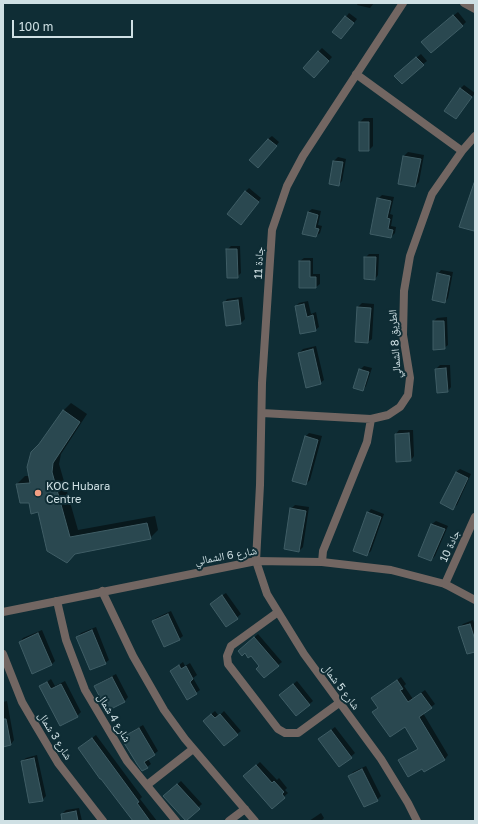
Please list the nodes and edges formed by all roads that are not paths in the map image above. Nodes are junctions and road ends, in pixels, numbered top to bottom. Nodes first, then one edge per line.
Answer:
1 (404, 3) edge
2 (464, 3) edge
3 (475, 9) edge
4 (356, 74) junction
5 (475, 136) edge
6 (462, 151) junction
7 (262, 413) junction
8 (371, 419) junction
9 (475, 517) edge
10 (256, 561) junction
11 (322, 562) junction
12 (445, 584) junction
13 (102, 591) junction
14 (475, 600) edge
15 (57, 601) junction
16 (3, 612) edge
17 (278, 612) junction
18 (3, 654) edge
19 (339, 703) junction
20 (193, 749) junction
21 (147, 785) junction
22 (244, 809) junction
23 (103, 821) edge
24 (176, 821) edge
25 (229, 821) edge
26 (255, 821) edge
27 (417, 821) edge

1 - 4 street, جادة 11
2 - 3 street
4 - 6 street
4 - 7 street, جادة 11
5 - 6 street, الطريق 8 الشمالي
6 - 8 street, الطريق 8 الشمالي
7 - 8 street, الطريق 8 الشمالي
7 - 10 street, جادة 11
8 - 11 street
9 - 12 street, جادة 10
10 - 11 street, شارع 6 الشمالي
10 - 13 street, شارع 6 الشمالي
10 - 17 street, شارع 5 شمال
11 - 12 street, شارع 6 الشمالي
12 - 14 street, شارع 6 الشمالي
13 - 15 street, شارع 6 الشمالي
13 - 20 street
15 - 16 street, شارع 6 الشمالي
15 - 21 street, شارع 4 شمال
17 - 19 street, شارع 5 شمال
17 - 19 street
18 - 23 street, شارع 3 شمال
19 - 27 street, شارع 5 شمال
20 - 21 street
20 - 22 street
21 - 24 street, شارع 4 شمال
22 - 25 street
22 - 26 street

